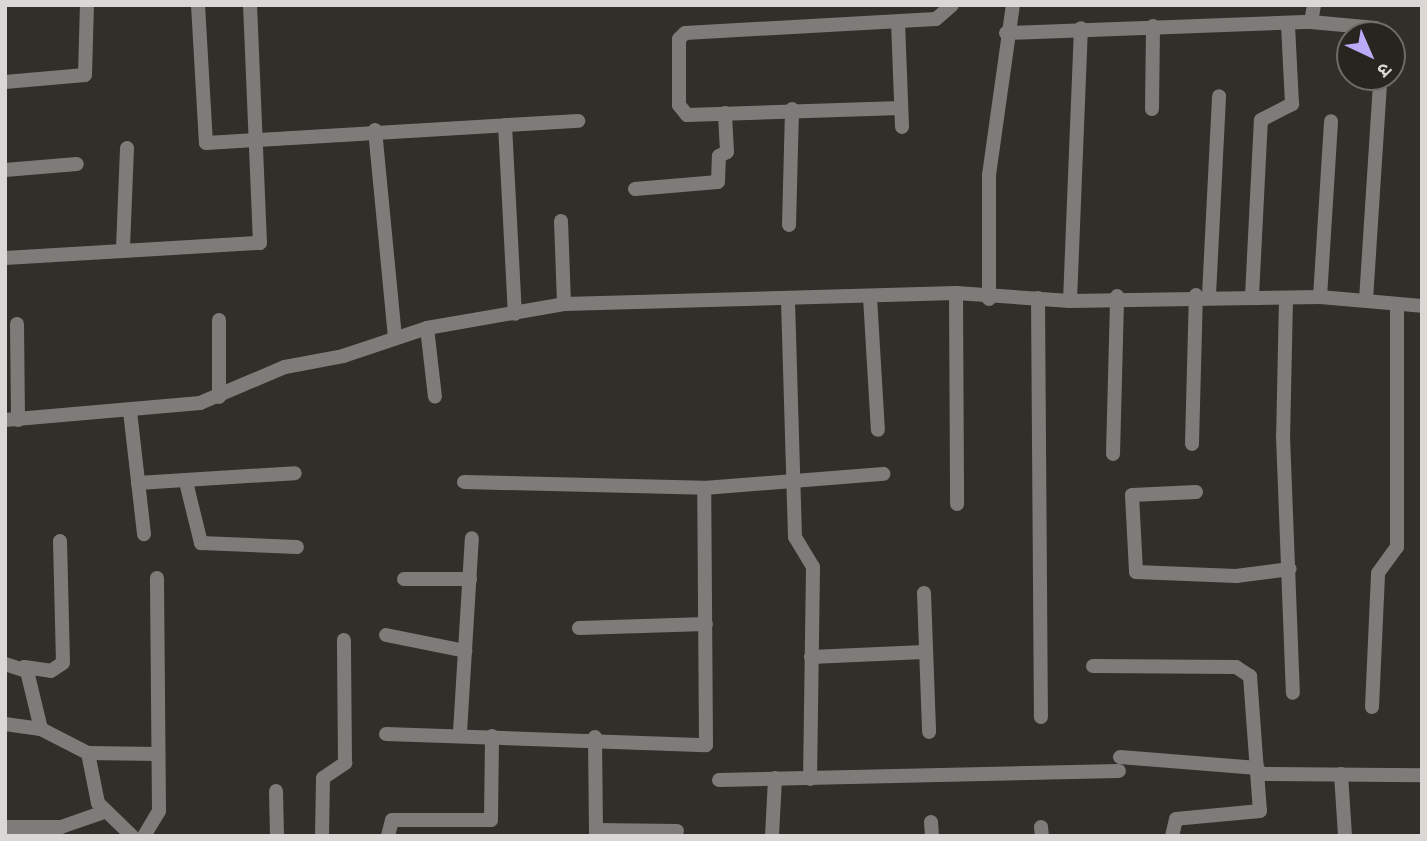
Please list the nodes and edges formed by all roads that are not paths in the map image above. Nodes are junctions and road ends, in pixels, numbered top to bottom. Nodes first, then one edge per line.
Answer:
1 (87, 5) edge
2 (198, 5) edge
3 (250, 5) edge
4 (952, 5) edge
5 (1013, 5) edge
6 (1314, 5) edge
7 (898, 22) junction
8 (1311, 22) junction
9 (1288, 24) junction
10 (1336, 24) edge
11 (1153, 26) junction
12 (1081, 28) junction
13 (1006, 33) junction
14 (5, 82) edge
15 (1379, 91) edge
16 (1219, 96) dead end
17 (901, 108) junction
18 (792, 109) junction
19 (1152, 109) dead end
20 (725, 113) junction
21 (578, 121) dead end
22 (1331, 121) dead end
23 (505, 125) junction
24 (902, 127) dead end
25 (375, 130) junction
26 (258, 138) junction
27 (127, 148) dead end
28 (77, 164) dead end
29 (5, 170) edge
30 (635, 189) dead end
31 (561, 221) dead end
32 (789, 225) dead end
33 (123, 248) junction
34 (5, 258) edge
35 (956, 293) junction
36 (1203, 295) junction
37 (1116, 296) junction
38 (1252, 296) junction
39 (870, 297) junction
40 (1320, 297) junction
41 (1038, 298) junction
42 (1286, 298) junction
43 (989, 299) junction
44 (1366, 300) junction
45 (788, 301) junction
46 (1070, 301) junction
47 (564, 304) junction
48 (1397, 304) junction
49 (1422, 306) edge
50 (515, 314) junction
51 (219, 320) dead end
52 (17, 324) dead end
53 (427, 328) junction
54 (395, 337) junction
55 (219, 397) junction
56 (435, 397) dead end
57 (130, 411) junction
58 (12, 420) edge
59 (878, 430) dead end
60 (1192, 444) dead end
61 (1114, 454) dead end
62 (295, 472) dead end
63 (883, 474) dead end
64 (186, 482) junction
65 (464, 482) dead end
66 (138, 483) junction
67 (794, 484) junction
68 (704, 488) junction
69 (1196, 492) dead end
70 (957, 504) dead end
71 (144, 534) dead end
72 (472, 538) dead end
73 (60, 541) dead end
74 (297, 547) dead end
75 (1290, 569) junction
76 (157, 578) dead end
77 (404, 579) dead end
78 (470, 579) junction
79 (924, 593) dead end
80 (706, 624) junction
81 (579, 628) dead end
82 (386, 635) dead end
83 (344, 640) dead end
84 (465, 651) junction
85 (924, 652) junction
86 (811, 657) junction
87 (5, 664) edge
88 (1093, 666) dead end
89 (24, 667) junction
90 (1293, 693) dead end
91 (1372, 707) dead end
92 (1041, 717) dead end
93 (5, 724) edge
94 (41, 729) junction
95 (460, 732) junction
96 (929, 733) dead end
97 (386, 734) dead end
98 (492, 736) junction
99 (595, 737) junction
100 (88, 754) junction
101 (159, 754) junction
102 (1258, 771) junction
103 (1341, 774) junction
104 (1422, 775) edge
105 (775, 778) junction
106 (719, 779) dead end
107 (810, 779) junction
108 (276, 791) dead end
109 (104, 812) junction
110 (5, 827) edge
111 (677, 831) dead end
112 (596, 833) edge
113 (132, 836) edge
114 (144, 836) edge
115 (277, 836) edge
116 (322, 836) edge
117 (388, 836) edge
118 (772, 836) edge
119 (1172, 836) edge
120 (1345, 836) edge

1 - 14 street
2 - 26 street
3 - 26 street
4 - 7 street
5 - 13 street
6 - 8 street
7 - 17 street
7 - 20 street
8 - 9 street
8 - 10 street
9 - 11 street
9 - 38 street
11 - 12 street
11 - 19 street
12 - 13 street
12 - 46 street
13 - 43 street
15 - 44 street
16 - 36 street
17 - 18 street
17 - 24 street
18 - 20 street
18 - 32 street
20 - 30 street
21 - 23 street
22 - 40 street
23 - 25 street
23 - 50 street
25 - 26 street
25 - 54 street
26 - 33 street
27 - 33 street
28 - 29 street
31 - 47 street
33 - 34 street
35 - 39 street
35 - 43 street
35 - 70 street
36 - 37 street
36 - 38 street
36 - 60 street
37 - 46 street
37 - 61 street
38 - 42 street
39 - 45 street
39 - 59 street
40 - 42 street
40 - 44 street
41 - 43 street
41 - 46 street
41 - 92 street
42 - 75 street
44 - 48 street
45 - 47 street
45 - 67 street
47 - 50 street
48 - 49 street
48 - 91 street
50 - 53 street
51 - 55 street
52 - 58 street
53 - 54 street
53 - 56 street
54 - 55 street
55 - 57 street
57 - 58 street
57 - 66 street
62 - 64 street
63 - 67 street
64 - 66 street
64 - 74 street
65 - 68 street
66 - 71 street
67 - 68 street
67 - 86 street
68 - 80 street
69 - 75 street
72 - 78 street
73 - 89 street
75 - 90 street
76 - 101 street
77 - 78 street
78 - 84 street
79 - 85 street
80 - 81 street
80 - 99 street
82 - 84 street
83 - 116 street
84 - 95 street
85 - 86 street
85 - 96 street
86 - 107 street
87 - 89 street
88 - 102 street
89 - 94 street
93 - 94 street
94 - 100 street
95 - 97 street
95 - 98 street
98 - 99 street
98 - 117 street
99 - 112 street
100 - 101 street
100 - 109 street
101 - 114 street
102 - 103 street
102 - 107 street
102 - 119 street
103 - 104 street
103 - 120 street
105 - 106 street
105 - 107 street
105 - 118 street
108 - 115 street
109 - 110 street
109 - 113 street
111 - 112 street

